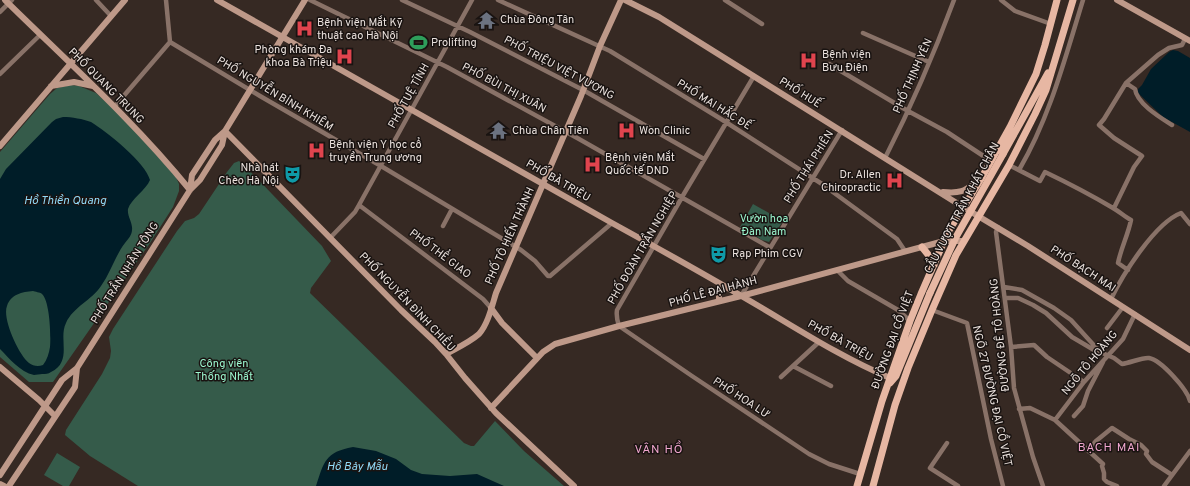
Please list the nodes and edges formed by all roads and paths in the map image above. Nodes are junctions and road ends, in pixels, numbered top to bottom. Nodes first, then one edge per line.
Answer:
1 (96, 0) edge
2 (125, 0) edge
3 (166, 0) edge
4 (217, 0) edge
5 (305, 0) edge
6 (310, 0) edge
7 (402, 0) edge
8 (472, 0) edge
9 (498, 0) edge
10 (621, 0) edge
11 (625, 0) edge
12 (725, 0) edge
13 (954, 0) edge
14 (1001, 0) edge
15 (1057, 0) edge
16 (1073, 0) edge
17 (1083, 0) edge
18 (1117, 0) edge
19 (8, 1) edge
20 (0, 12) edge
21 (111, 16) junction
22 (762, 24) dead end
23 (1051, 24) junction
24 (458, 27) junction
25 (863, 33) dead end
26 (40, 35) junction
27 (282, 36) junction
28 (1188, 40) edge
29 (170, 42) junction
30 (600, 46) junction
31 (437, 62) junction
32 (929, 62) junction
33 (1054, 62) junction
34 (70, 64) junction
35 (829, 64) dead end
36 (0, 74) edge
37 (1036, 74) junction
38 (754, 76) junction
39 (1126, 83) junction
40 (51, 86) junction
41 (94, 86) junction
42 (250, 90) junction
43 (583, 90) junction
44 (115, 106) junction
45 (412, 110) junction
46 (908, 111) junction
47 (726, 123) junction
48 (1172, 125) dead end
49 (842, 130) junction
50 (225, 131) junction
51 (565, 131) junction
52 (1016, 131) junction
53 (0, 146) edge
54 (884, 158) junction
55 (704, 159) junction
56 (991, 160) junction
57 (1009, 165) junction
58 (381, 166) junction
59 (1019, 170) junction
60 (1002, 176) junction
61 (813, 178) junction
62 (981, 179) junction
63 (543, 184) junction
64 (190, 190) junction
65 (940, 192) junction
66 (682, 198) junction
67 (359, 205) junction
68 (963, 207) junction
69 (1114, 208) junction
70 (452, 209) junction
71 (979, 216) junction
72 (612, 224) junction
73 (1190, 224) edge
74 (443, 226) dead end
75 (998, 228) junction
76 (330, 238) junction
77 (944, 241) junction
78 (964, 241) junction
79 (654, 246) junction
80 (516, 247) junction
81 (922, 247) junction
82 (769, 248) junction
83 (905, 251) junction
84 (934, 266) junction
85 (837, 270) junction
86 (950, 270) junction
87 (1128, 270) junction
88 (719, 284) junction
89 (1004, 286) junction
90 (741, 296) junction
91 (1005, 298) junction
92 (1111, 299) junction
93 (719, 300) junction
94 (1123, 307) junction
95 (491, 308) junction
96 (932, 310) junction
97 (1135, 314) junction
98 (920, 318) junction
99 (910, 321) junction
100 (619, 326) junction
101 (1107, 328) dead end
102 (819, 342) junction
103 (1011, 347) junction
104 (1094, 350) dead end
105 (1190, 350) edge
106 (446, 354) junction
107 (1107, 356) junction
108 (537, 358) junction
109 (793, 366) junction
110 (0, 367) edge
111 (77, 368) junction
112 (908, 368) junction
113 (781, 377) dead end
114 (890, 378) junction
115 (1084, 382) junction
116 (832, 386) dead end
117 (887, 386) junction
118 (1190, 401) edge
119 (45, 407) junction
120 (491, 408) junction
121 (1019, 409) junction
122 (55, 416) junction
123 (1074, 416) dead end
124 (1055, 420) junction
125 (872, 433) junction
126 (886, 437) junction
127 (947, 443) dead end
128 (1088, 450) junction
129 (1190, 451) edge
130 (860, 474) junction
131 (0, 475) edge
132 (1172, 476) junction
133 (0, 484) edge
134 (4, 486) edge
135 (9, 486) edge
136 (574, 486) edge
137 (857, 486) edge
138 (873, 486) edge
139 (958, 486) edge
140 (1003, 486) edge
141 (1043, 486) edge
142 (1117, 486) edge
143 (1164, 486) edge

1 - 21 street
2 - 21 street
3 - 29 street
4 - 27 street, PHỐ BÀ TRIỆU
5 - 27 street, PHỐ TRẦN NHÂN TÔNG
6 - 31 street, PHỐ BÙI THỊ XUÂN
7 - 24 street, PHỐ TRIỆU VIỆT VƯƠNG
8 - 24 street, PHỐ TUỆ TĨNH
9 - 30 street, PHỐ MAI HẮC ĐẾ
10 - 30 street, PHỐ TÔ HIẾN THÀNH
11 - 38 street, PHỐ HUẾ
12 - 22 street
13 - 32 street, PHỐ THỊNH YÊN
14 - 23 street
15 - 23 main road
16 - 33 main road
17 - 59 street
18 - 28 street
19 - 20 street
19 - 26 street, PHỐ QUANG TRUNG
21 - 34 street
23 - 37 main road
24 - 31 street, PHỐ TUỆ TĨNH
24 - 43 street, PHỐ TRIỆU VIỆT VƯƠNG
25 - 32 street
26 - 34 street, PHỐ QUANG TRUNG
26 - 36 street
27 - 42 street, PHỐ TRẦN NHÂN TÔNG
27 - 45 street, PHỐ BÀ TRIỆU
28 - 39 street
29 - 42 street, PHỐ NGUYỄN BỈNH KHIÊM
29 - 44 street
30 - 43 street, PHỐ TÔ HIẾN THÀNH
30 - 47 street, PHỐ MAI HẮC ĐẾ
31 - 45 street, PHỐ TUỆ TĨNH
31 - 51 street, PHỐ BÙI THỊ XUÂN
32 - 46 street, PHỐ THỊNH YÊN
33 - 52 main road, CẦU VƯỢT TRẦN KHÁT CHÂN
33 - 57 main road
34 - 40 street
34 - 41 street, PHỐ QUANG TRUNG
35 - 46 street
37 - 52 main road, CẦU VƯỢT TRẦN KHÁT CHÂN
37 - 56 main road, ĐƯỜNG ĐẠI CỒ VIỆT
38 - 47 street, PHỐ ĐOÀN TRẦN NGHIỆP
38 - 49 street, PHỐ HUẾ
39 - 48 street
39 - 69 street
40 - 41 street
40 - 53 street
41 - 44 street, PHỐ QUANG TRUNG
42 - 50 street, PHỐ TRẦN NHÂN TÔNG
42 - 58 street, PHỐ NGUYỄN BỈNH KHIÊM
43 - 51 street, PHỐ TÔ HIẾN THÀNH
43 - 55 street, PHỐ TRIỆU VIỆT VƯƠNG
44 - 64 street, PHỐ QUANG TRUNG
45 - 58 street, PHỐ TUỆ TĨNH
45 - 63 street, PHỐ BÀ TRIỆU
46 - 54 street, PHỐ THỊNH YÊN
46 - 56 street
47 - 55 street, PHỐ ĐOÀN TRẦN NGHIỆP
47 - 61 street, PHỐ MAI HẮC ĐẾ
49 - 54 street, PHỐ HUẾ
49 - 61 street, PHỐ THÁI PHIÊN
50 - 64 street, PHỐ TRẦN NHÂN TÔNG
50 - 76 street, PHỐ NGUYỄN ĐÌNH CHIỂU
51 - 63 street, PHỐ TÔ HIẾN THÀNH
51 - 66 street, PHỐ BÙI THỊ XUÂN
52 - 98 main road, CẦU VƯỢT TRẦN KHÁT CHÂN, bridge
54 - 65 street, PHỐ HUẾ
55 - 66 street, PHỐ ĐOÀN TRẦN NGHIỆP
56 - 60 main road
56 - 62 main road, ĐƯỜNG ĐẠI CỒ VIỆT
57 - 59 street
57 - 60 main road
58 - 67 street, PHỐ TUỆ TĨNH
58 - 70 street, PHỐ NGUYỄN BỈNH KHIÊM
59 - 69 street
60 - 71 main road
61 - 82 street, PHỐ THÁI PHIÊN
61 - 83 street, PHỐ MAI HẮC ĐẾ
62 - 65 street
62 - 68 main road, ĐƯỜNG ĐẠI CỒ VIỆT
63 - 72 street, PHỐ BÀ TRIỆU
63 - 80 street, PHỐ TÔ HIẾN THÀNH
64 - 111 street, PHỐ TRẦN NHÂN TÔNG
65 - 68 street, PHỐ HUẾ
66 - 79 street, PHỐ ĐOÀN TRẦN NGHIỆP
66 - 82 street, PHỐ BÙI THỊ XUÂN
67 - 76 street, PHỐ TUỆ TĨNH
67 - 95 street, PHỐ THỂ GIAO
68 - 71 street, PHỐ BẠCH MAI
68 - 77 main road, ĐƯỜNG ĐẠI CỒ VIỆT
69 - 87 street
70 - 74 street
70 - 80 street, PHỐ NGUYỄN BỈNH KHIÊM
71 - 75 street, PHỐ BẠCH MAI
71 - 78 main road
72 - 79 street, PHỐ BÀ TRIỆU
72 - 80 street, PHỐ NGUYỄN BỈNH KHIÊM
73 - 87 street
75 - 89 street, ĐƯỜNG ĐÊ TÔ HOÀNG
75 - 92 street, PHỐ BẠCH MAI
76 - 106 street, PHỐ NGUYỄN ĐÌNH CHIỂU
77 - 78 street, PHỐ LÊ ĐẠI HÀNH
77 - 81 street, PHỐ LÊ ĐẠI HÀNH
77 - 84 main road, ĐƯỜNG ĐẠI CỒ VIỆT
78 - 86 main road
79 - 88 street, PHỐ BÀ TRIỆU
79 - 100 street, PHỐ ĐOÀN TRẦN NGHIỆP
80 - 95 street, PHỐ TÔ HIẾN THÀNH
81 - 83 street, PHỐ LÊ ĐẠI HÀNH
81 - 84 main road
82 - 90 street, PHỐ THÁI PHIÊN
83 - 85 street, PHỐ LÊ ĐẠI HÀNH
84 - 86 main road
84 - 99 main road, ĐƯỜNG ĐẠI CỒ VIỆT
85 - 90 street, PHỐ LÊ ĐẠI HÀNH
85 - 99 street
86 - 96 main road
87 - 92 street
88 - 90 street, PHỐ BÀ TRIỆU
88 - 93 street
89 - 91 street, ĐƯỜNG ĐÊ TÔ HOÀNG
89 - 107 street
90 - 93 street, PHỐ LÊ ĐẠI HÀNH
90 - 102 street, PHỐ BÀ TRIỆU
91 - 103 street, ĐƯỜNG ĐÊ TÔ HOÀNG
91 - 104 street
92 - 94 street, PHỐ BẠCH MAI
93 - 100 street, PHỐ LÊ ĐẠI HÀNH
94 - 97 street, PHỐ BẠCH MAI
94 - 101 street
95 - 106 street, PHỐ TÔ HIẾN THÀNH
95 - 108 street, PHỐ THỂ GIAO
96 - 112 main road
96 - 140 street, NGÕ 27 ĐƯỜNG ĐẠI CỒ VIỆT
97 - 105 street, PHỐ BẠCH MAI
97 - 107 street, NGÕ TÔ HOÀNG
98 - 112 main road, CẦU VƯỢT TRẦN KHÁT CHÂN
98 - 117 main road, CẦU VƯỢT TRẦN KHÁT CHÂN
99 - 114 main road, ĐƯỜNG ĐẠI CỒ VIỆT
100 - 108 street, PHỐ LÊ ĐẠI HÀNH
100 - 130 street, PHỐ HOA LƯ
102 - 109 street
102 - 114 street, PHỐ BÀ TRIỆU
103 - 115 street
103 - 121 street, ĐƯỜNG ĐÊ TÔ HOÀNG
106 - 120 street, PHỐ NGUYỄN ĐÌNH CHIỂU
107 - 115 street, NGÕ TÔ HOÀNG
107 - 118 street
107 - 123 street
108 - 120 street, PHỐ LÊ ĐẠI HÀNH
109 - 113 street
109 - 116 street
110 - 119 street
111 - 119 street, PHỐ TRẦN NHÂN TÔNG
111 - 122 street, PHỐ TRẦN NHÂN TÔNG
112 - 126 main road
114 - 117 main road, ĐƯỜNG ĐẠI CỒ VIỆT
115 - 124 street, NGÕ TÔ HOÀNG
117 - 125 main road, ĐƯỜNG ĐẠI CỒ VIỆT
119 - 122 street
119 - 131 street, PHỐ TRẦN NHÂN TÔNG
120 - 136 street, PHỐ NGUYỄN ĐÌNH CHIỂU
121 - 124 street
121 - 141 street, ĐƯỜNG ĐÊ TÔ HOÀNG
122 - 135 street, PHỐ TRẦN NHÂN TÔNG
124 - 128 street
125 - 126 main road
125 - 130 main road, ĐƯỜNG ĐẠI CỒ VIỆT
126 - 138 main road
127 - 139 street
128 - 132 street
128 - 142 street
129 - 132 street
130 - 137 main road, ĐƯỜNG ĐẠI CỒ VIỆT
132 - 143 street
133 - 134 street

